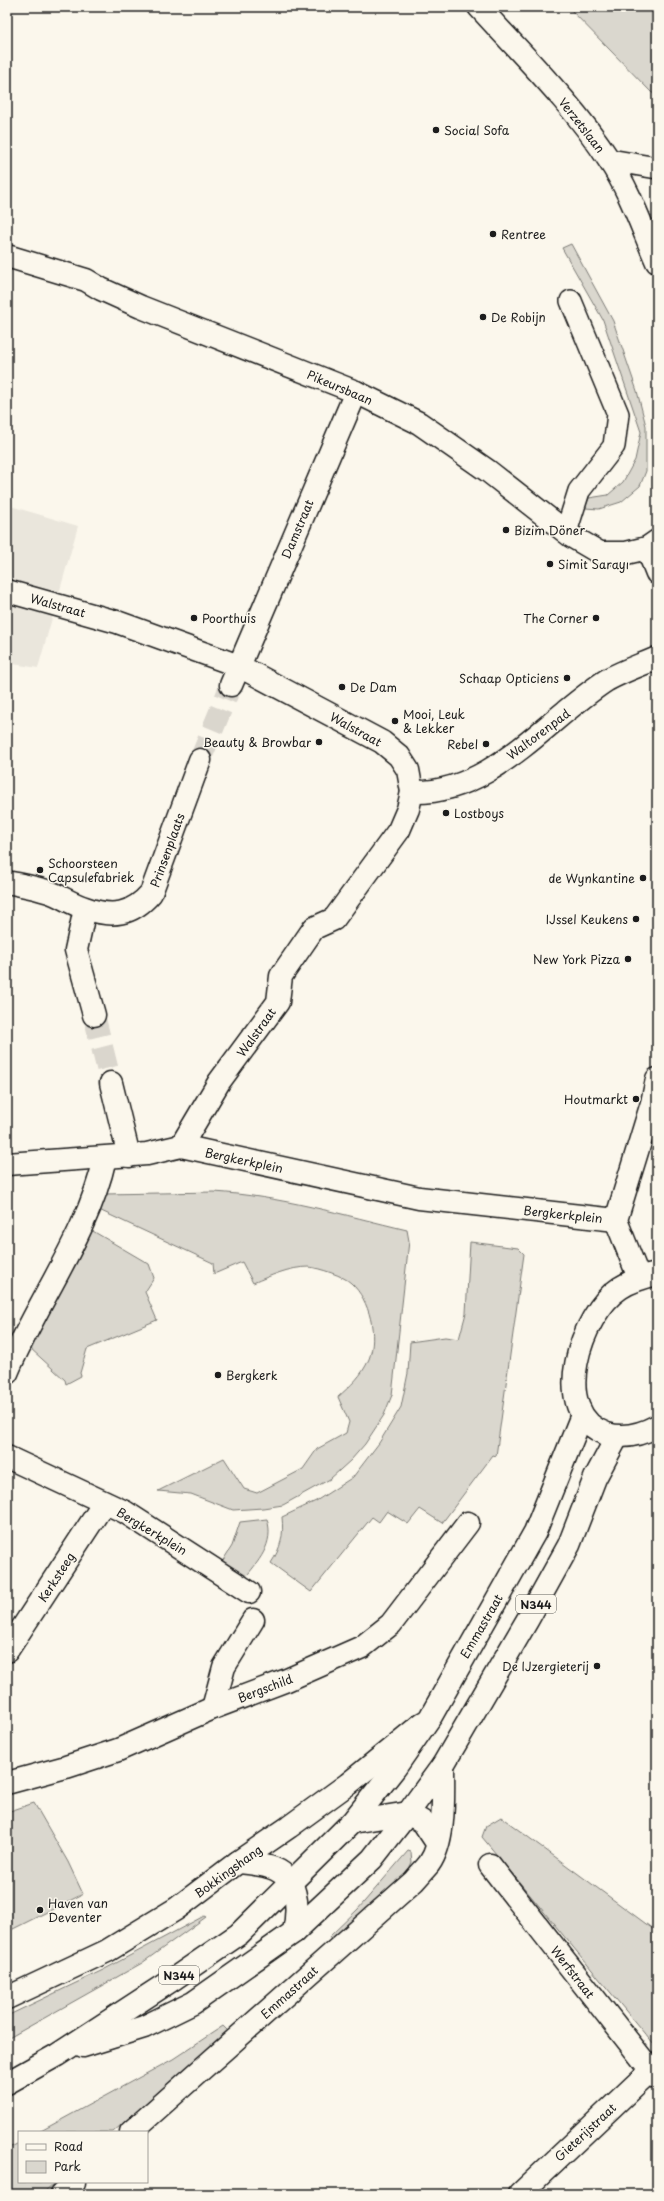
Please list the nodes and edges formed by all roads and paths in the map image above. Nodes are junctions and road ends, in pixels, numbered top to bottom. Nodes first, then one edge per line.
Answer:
1 (479, 7) edge
2 (610, 160) junction
3 (657, 168) edge
4 (7, 256) edge
5 (657, 262) edge
6 (571, 300) dead end
7 (356, 392) junction
8 (566, 532) junction
9 (652, 545) edge
10 (657, 573) edge
11 (7, 592) edge
12 (657, 658) edge
13 (235, 676) junction
14 (200, 760) tunnel mouth
15 (412, 792) junction
16 (7, 882) edge
17 (85, 909) junction
18 (94, 1015) tunnel mouth
19 (657, 1079) edge
20 (111, 1082) tunnel mouth
21 (181, 1146) junction
22 (129, 1156) junction
23 (105, 1158) junction
24 (7, 1164) edge
25 (616, 1220) junction
26 (648, 1276) edge
27 (7, 1372) edge
28 (582, 1414) junction
29 (657, 1426) edge
30 (617, 1437) junction
31 (7, 1457) edge
32 (104, 1504) junction
33 (468, 1523) dead end
34 (249, 1592) dead end
35 (253, 1620) dead end
36 (7, 1651) edge
37 (214, 1708) junction
38 (431, 1716) junction
39 (443, 1764) junction
40 (9, 1780) edge
41 (408, 1813) junction
42 (352, 1822) junction
43 (437, 1843) junction
44 (238, 1862) junction
45 (490, 1864) dead end
46 (292, 1884) junction
47 (294, 1932) junction
48 (7, 1998) edge
49 (57, 2055) junction
50 (654, 2075) edge
51 (7, 2083) edge
52 (132, 2131) edge
53 (73, 2183) edge
54 (61, 2194) edge
55 (520, 2194) edge

1 - 2 street, Verzetslaan
2 - 3 lane
2 - 5 street, Verzetslaan
4 - 7 street, Pikeursbaan
6 - 8 lane
7 - 8 street, Pikeursbaan
7 - 13 street, Damstraat
8 - 9 street, Pikeursbaan
9 - 10 street
11 - 13 street, Walstraat
12 - 15 street, Waltorenpad
13 - 15 street, Walstraat
14 - 17 street, Prinsenplaats
15 - 21 street, Walstraat
16 - 17 street, Prinsenplaats
17 - 18 street
19 - 25 street
20 - 22 street
21 - 22 street, Bergkerkplein
21 - 25 street, Bergkerkplein
22 - 23 street, Bergkerkplein
23 - 24 street, Bergkerkplein
23 - 27 street
25 - 26 street
26 - 28 street
28 - 30 street
28 - 38 street, Emmastraat / N344
29 - 30 street
30 - 39 street, Emmastraat / N344
31 - 32 street, Bergkerkplein
32 - 34 street, Bergkerkplein
32 - 36 street, Kerksteeg
33 - 37 street, Bergschild
35 - 37 street
37 - 40 street, Bergschild
38 - 42 street, Emmastraat / N344
38 - 44 street, Bokkingshang
39 - 41 street, Emmastraat / N344
39 - 43 street, Emmastraat
41 - 42 street
41 - 43 street
41 - 47 street, Emmastraat / N344
42 - 46 street, Emmastraat / N344
43 - 52 street, Emmastraat
44 - 46 street
44 - 48 street, Bokkingshang
45 - 50 street, Werfstraat
46 - 47 street
46 - 49 street, Emmastraat / N344
47 - 49 street, Emmastraat / N344
49 - 51 street, Emmastraat / N344
50 - 55 street, Gieterijstraat
53 - 54 street

